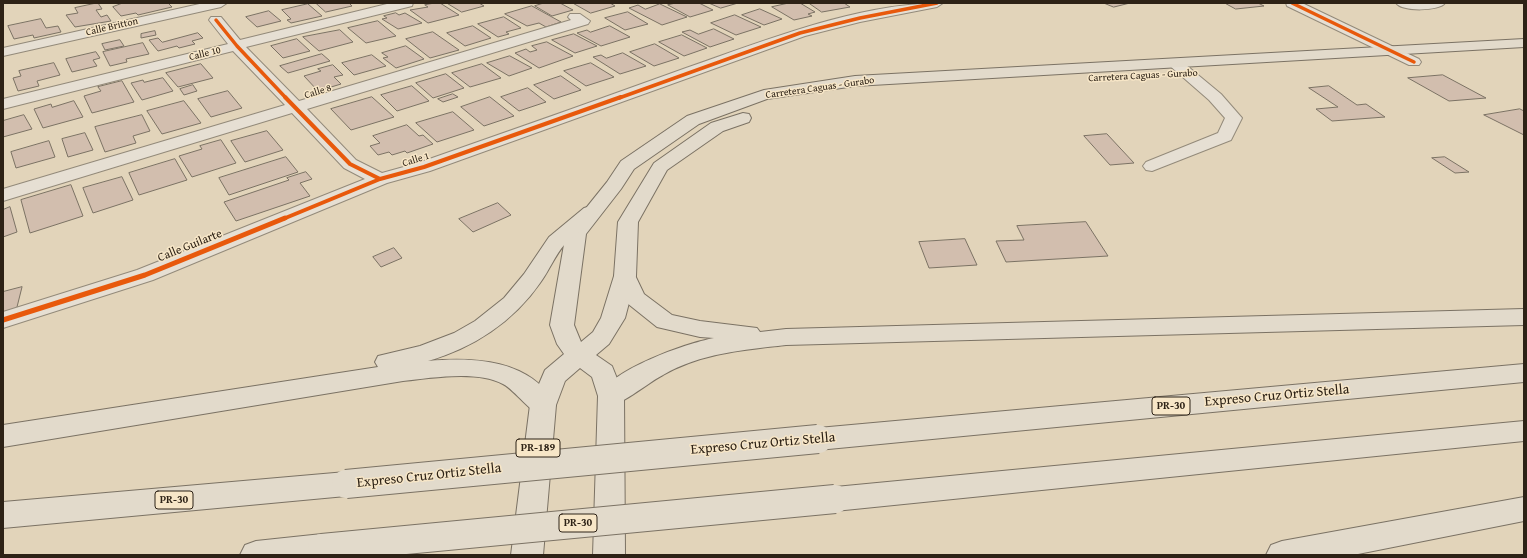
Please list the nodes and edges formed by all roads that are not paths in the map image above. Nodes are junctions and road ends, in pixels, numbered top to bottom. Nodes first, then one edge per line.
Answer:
1 (221, 3) edge
2 (406, 3) edge
3 (937, 3) edge
4 (1292, 3) edge
5 (1402, 3) edge
6 (1439, 3) edge
7 (574, 17) dead end
8 (216, 20) dead end
9 (1524, 43) edge
10 (237, 46) junction
11 (1390, 50) junction
12 (3, 52) edge
13 (1524, 56) edge
14 (1414, 62) junction
15 (1181, 68) junction
16 (3, 104) edge
17 (296, 108) junction
18 (1152, 166) dead end
19 (380, 179) junction
20 (3, 195) edge
21 (591, 212) junction
22 (625, 276) junction
23 (1524, 316) edge
24 (3, 320) edge
25 (786, 337) junction
26 (580, 356) junction
27 (1524, 373) edge
28 (305, 386) junction
29 (611, 396) junction
30 (543, 405) junction
31 (1524, 431) edge
32 (3, 436) edge
33 (1524, 509) edge
34 (3, 515) edge
35 (256, 555) edge
36 (527, 555) edge
37 (609, 555) edge
38 (1282, 555) edge

1 - 12 street, Calle Britton
2 - 10 street, Calle 10
3 - 19 street, Calle 1
4 - 11 street
5 - 6 street
7 - 17 street, Calle 8
8 - 10 street
9 - 11 main road, Carretera Caguas - Gurabo / PR-189
10 - 16 street, Calle 10
10 - 17 street
11 - 14 street
11 - 15 main road, Carretera Caguas - Gurabo / PR-189
13 - 14 main road, Carretera Caguas - Gurabo / PR-189
14 - 15 main road, Carretera Caguas - Gurabo / PR-189
15 - 18 street
15 - 21 main road, Carretera Caguas - Gurabo / PR-189
15 - 22 main road, Carretera Caguas - Gurabo / PR-189
17 - 19 street
17 - 20 street, Calle 8
19 - 24 street, Calle Guilarte
21 - 26 main road, Carretera Caguas - Gurabo / PR-189
21 - 28 main road
22 - 25 main road
22 - 26 main road, Carretera Caguas - Gurabo / PR-189
23 - 25 main road
25 - 29 main road
26 - 29 main road, PR-189
26 - 30 main road, PR-189
27 - 34 main road, Expreso Cruz Ortiz Stella / PR-30, bridge
28 - 30 main road
28 - 32 main road
29 - 37 main road, PR-189
30 - 36 main road, PR-189
31 - 35 main road, PR-30, bridge
33 - 38 main road

